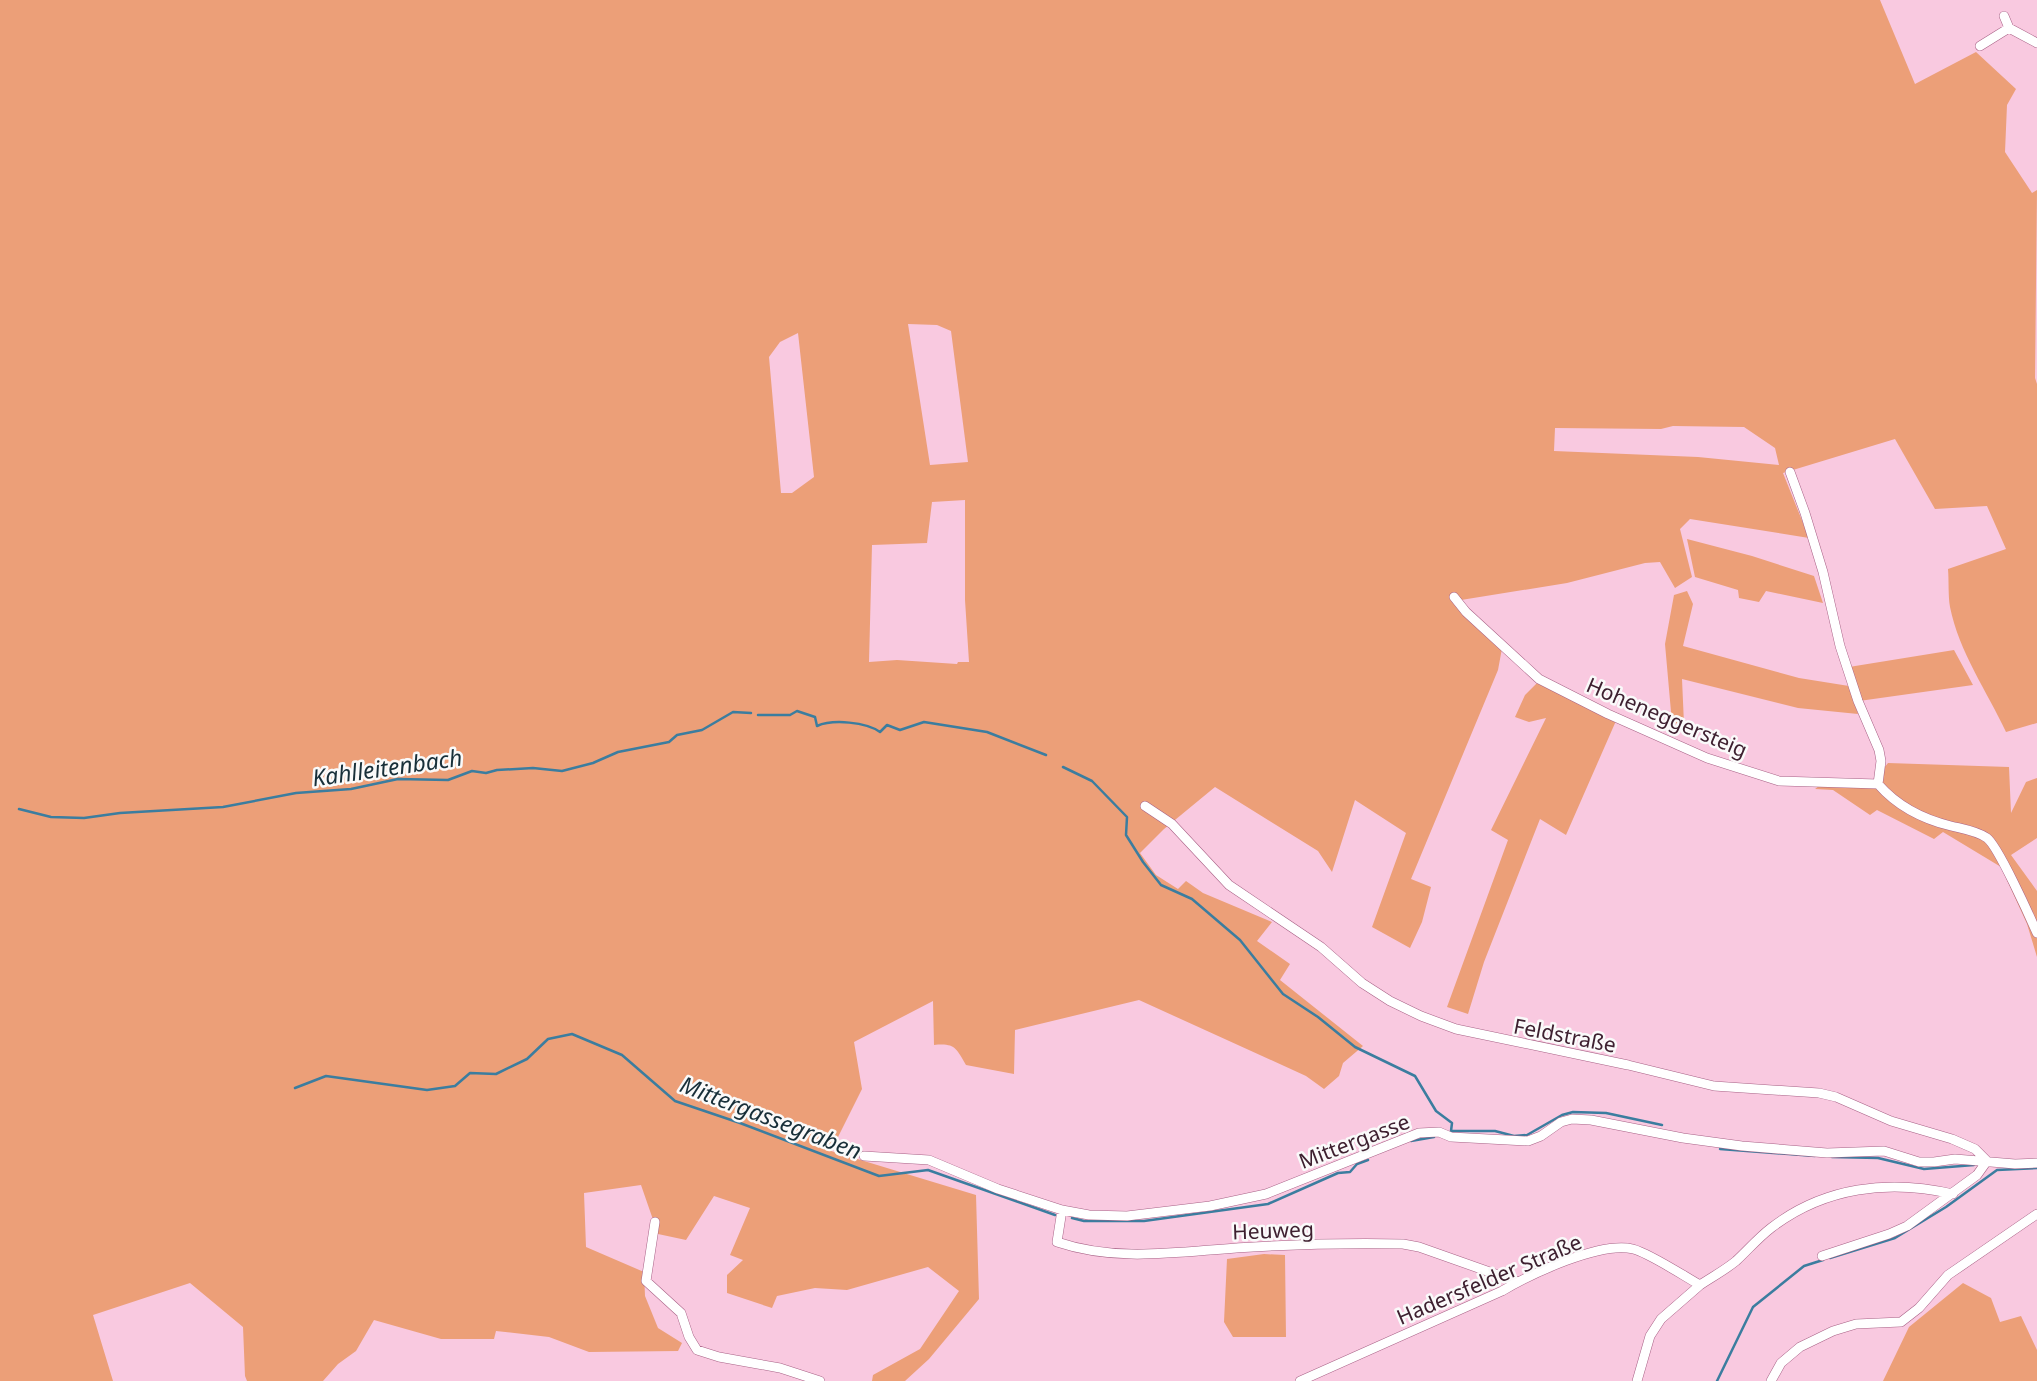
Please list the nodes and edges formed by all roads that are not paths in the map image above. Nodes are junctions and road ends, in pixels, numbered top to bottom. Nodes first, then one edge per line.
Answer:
1 (2004, 16) dead end
2 (2009, 28) junction
3 (2037, 43) edge
4 (1980, 46) dead end
5 (1790, 471) dead end
6 (1454, 597) dead end
7 (1878, 784) junction
8 (1145, 806) dead end
9 (2037, 933) edge
10 (864, 1156) dead end
11 (1987, 1161) junction
12 (2037, 1163) edge
13 (1953, 1194) junction
14 (1062, 1210) junction
15 (2037, 1214) edge
16 (655, 1222) dead end
17 (1822, 1256) dead end
18 (1518, 1282) junction
19 (1700, 1285) junction
20 (820, 1381) edge
21 (1300, 1381) edge
22 (1637, 1381) edge
23 (1771, 1381) edge

1 - 2 street
2 - 3 street
2 - 4 street
5 - 7 street
6 - 7 street, Hoheneggersteig
7 - 9 street
8 - 11 street, Feldstraße
10 - 14 street, Mittergasse
11 - 12 street, Feldstraße
11 - 13 street
11 - 14 street, Mittergasse
13 - 17 street
13 - 19 street
14 - 18 street, Heuweg
15 - 23 street
16 - 20 street
18 - 19 street, Hadersfelder Straße
18 - 21 street, Hadersfelder Straße
19 - 22 street

